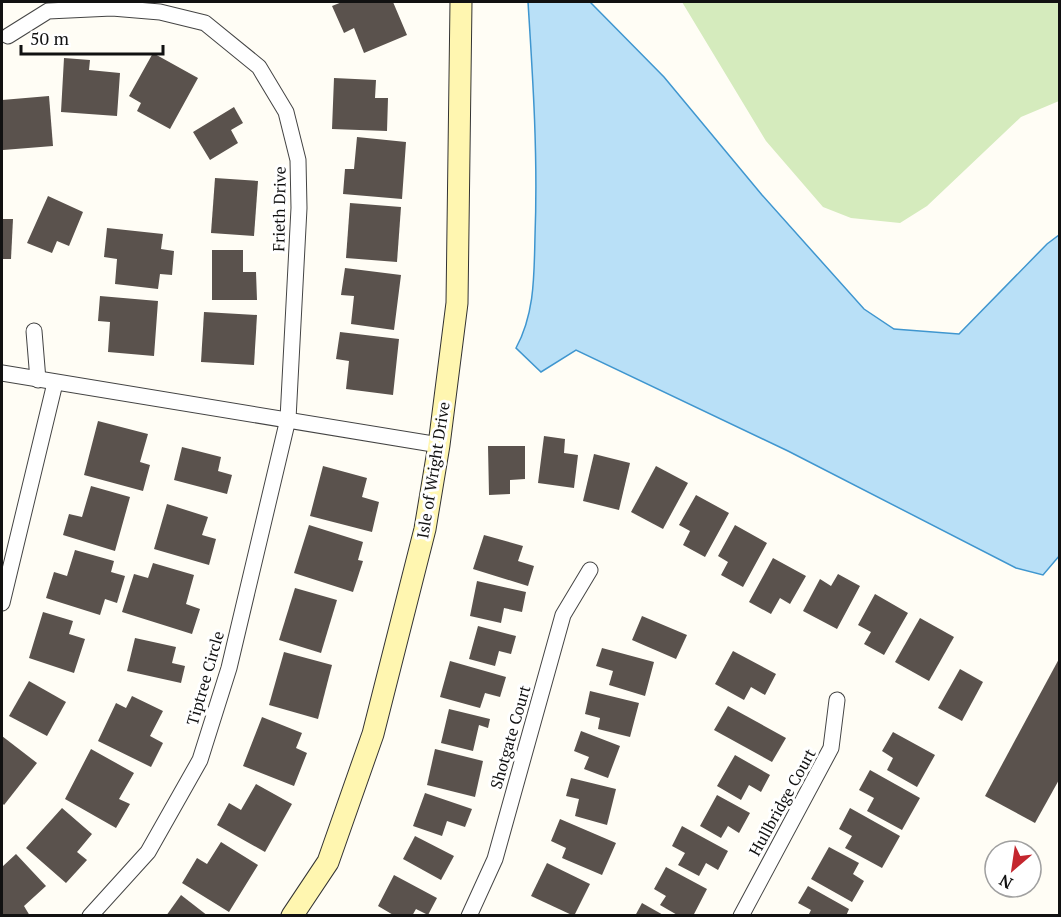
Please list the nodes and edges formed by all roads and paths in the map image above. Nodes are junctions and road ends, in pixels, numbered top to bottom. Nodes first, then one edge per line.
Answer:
1 (461, 2) edge
2 (8, 36) dead end
3 (34, 331) dead end
4 (2, 373) edge
5 (38, 380) junction
6 (55, 382) junction
7 (288, 419) junction
8 (439, 445) junction
9 (590, 570) dead end
10 (2, 603) edge
11 (837, 700) dead end
12 (90, 915) edge
13 (292, 915) edge
14 (469, 915) edge
15 (741, 915) edge

1 - 8 street, Isle of Wright Drive
2 - 7 street, Frieth Drive
3 - 5 street
4 - 5 street
5 - 6 street
6 - 7 street
6 - 10 street
7 - 8 street
7 - 12 street, Tiptree Circle
8 - 13 street, Isle of Wright Drive
9 - 14 street, Shotgate Court
11 - 15 street, Hullbridge Court

